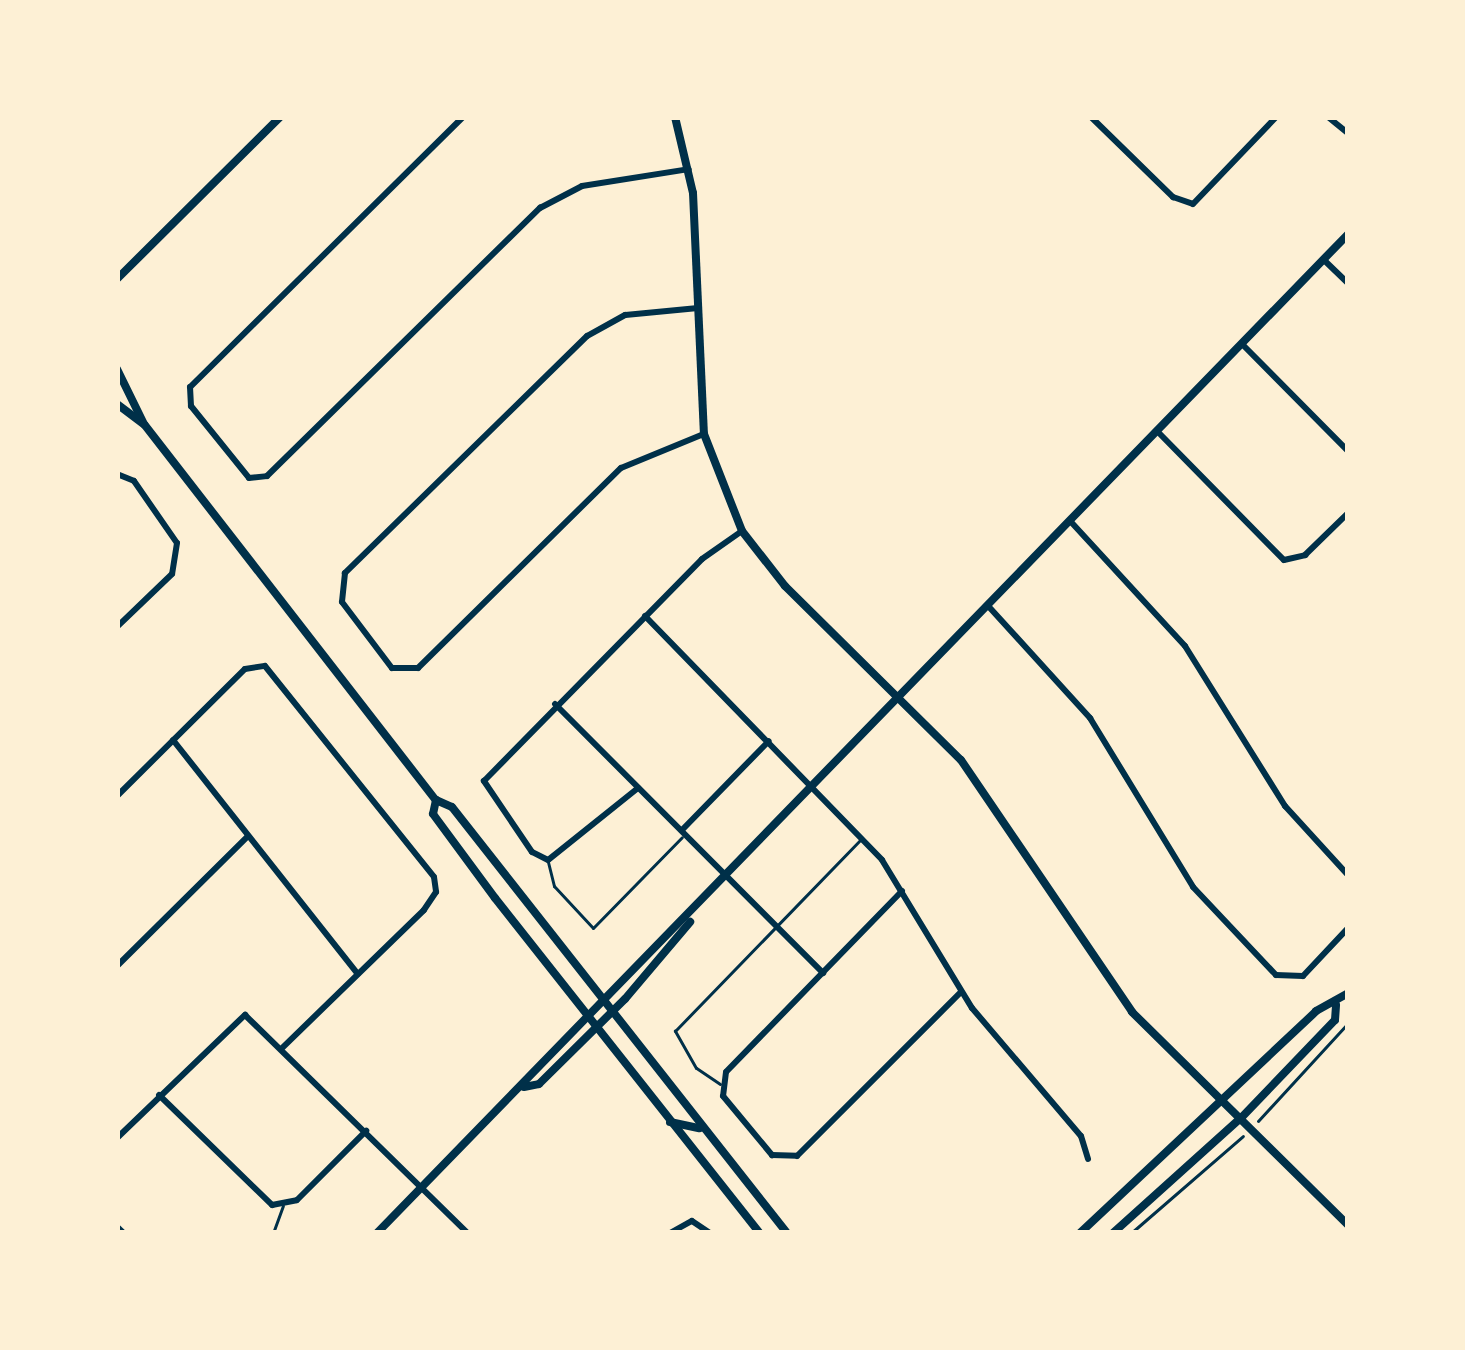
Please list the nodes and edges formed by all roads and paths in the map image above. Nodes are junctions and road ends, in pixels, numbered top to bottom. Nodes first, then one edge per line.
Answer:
1 (280, 117) edge
2 (463, 117) edge
3 (676, 117) edge
4 (1276, 117) edge
5 (1328, 117) edge
6 (1095, 118) edge
7 (1348, 133) edge
8 (689, 169) junction
9 (1348, 234) edge
10 (1325, 261) junction
11 (117, 279) edge
12 (1348, 283) edge
13 (698, 308) junction
14 (1244, 346) junction
15 (117, 369) edge
16 (117, 404) edge
17 (143, 424) junction
18 (704, 434) junction
19 (1159, 434) junction
20 (1348, 451) edge
21 (117, 474) edge
22 (1348, 512) edge
23 (1072, 523) junction
24 (742, 531) junction
25 (990, 608) junction
26 (644, 616) junction
27 (117, 627) edge
28 (900, 701) junction
29 (555, 704) junction
30 (173, 740) junction
31 (769, 741) junction
32 (638, 788) junction
33 (816, 788) junction
34 (117, 796) edge
35 (436, 800) junction
36 (684, 832) junction
37 (246, 838) junction
38 (862, 838) junction
39 (548, 860) junction
40 (1348, 875) edge
41 (729, 878) junction
42 (902, 892) junction
43 (695, 914) junction
44 (777, 926) junction
45 (1348, 928) edge
46 (117, 966) edge
47 (824, 973) junction
48 (358, 974) junction
49 (962, 992) junction
50 (1348, 993) edge
51 (602, 1000) junction
52 (1336, 1005) junction
53 (611, 1012) junction
54 (586, 1015) junction
55 (596, 1027) junction
56 (283, 1047) junction
57 (720, 1084) junction
58 (523, 1087) junction
59 (159, 1095) junction
60 (1225, 1101) junction
61 (1242, 1117) junction
62 (670, 1122) junction
63 (366, 1131) junction
64 (705, 1132) junction
65 (117, 1138) edge
66 (1088, 1159) dead end
67 (422, 1188) junction
68 (283, 1206) junction
69 (1348, 1225) edge
70 (273, 1233) edge
71 (377, 1233) edge
72 (468, 1233) edge
73 (670, 1233) edge
74 (710, 1233) edge
75 (760, 1233) edge
76 (788, 1233) edge
77 (1080, 1233) edge
78 (1113, 1233) edge

1 - 11 street
2 - 8 street
3 - 8 street
4 - 6 street
5 - 7 street
8 - 13 street
9 - 10 street
10 - 12 street
10 - 14 street
13 - 18 street
13 - 18 street
14 - 19 street
14 - 20 street
15 - 17 street
16 - 17 street
17 - 35 street
18 - 24 street
19 - 22 street
19 - 23 street
21 - 27 street
23 - 25 street
23 - 40 street
24 - 26 street
24 - 28 street
25 - 28 street
25 - 45 street
26 - 29 street
26 - 31 street
28 - 33 street
28 - 60 street
29 - 32 street
29 - 39 street
30 - 34 street
30 - 37 street
30 - 48 street
31 - 33 street
31 - 36 street
32 - 36 street
32 - 39 street
33 - 38 street
33 - 41 street
35 - 51 street
35 - 54 street
36 - 39 lane
36 - 41 street
37 - 46 street
37 - 48 street
38 - 42 street
38 - 44 lane
41 - 43 street
41 - 44 street
42 - 47 street
42 - 49 street
43 - 51 street
43 - 53 street
44 - 47 street
44 - 57 lane
47 - 57 street
48 - 56 street
49 - 57 street
49 - 66 street
50 - 52 street
51 - 53 street
51 - 54 street
52 - 60 street
52 - 61 street
53 - 55 street
53 - 64 street
54 - 55 street
54 - 58 street
55 - 58 street
55 - 62 street
56 - 59 street
56 - 63 street
58 - 67 street
59 - 65 street
59 - 68 street
60 - 61 street
60 - 77 street
61 - 69 street
61 - 78 street
62 - 64 street
62 - 75 street
63 - 67 street
63 - 68 street
64 - 76 street
67 - 71 street
67 - 72 street
68 - 70 lane
73 - 74 street

